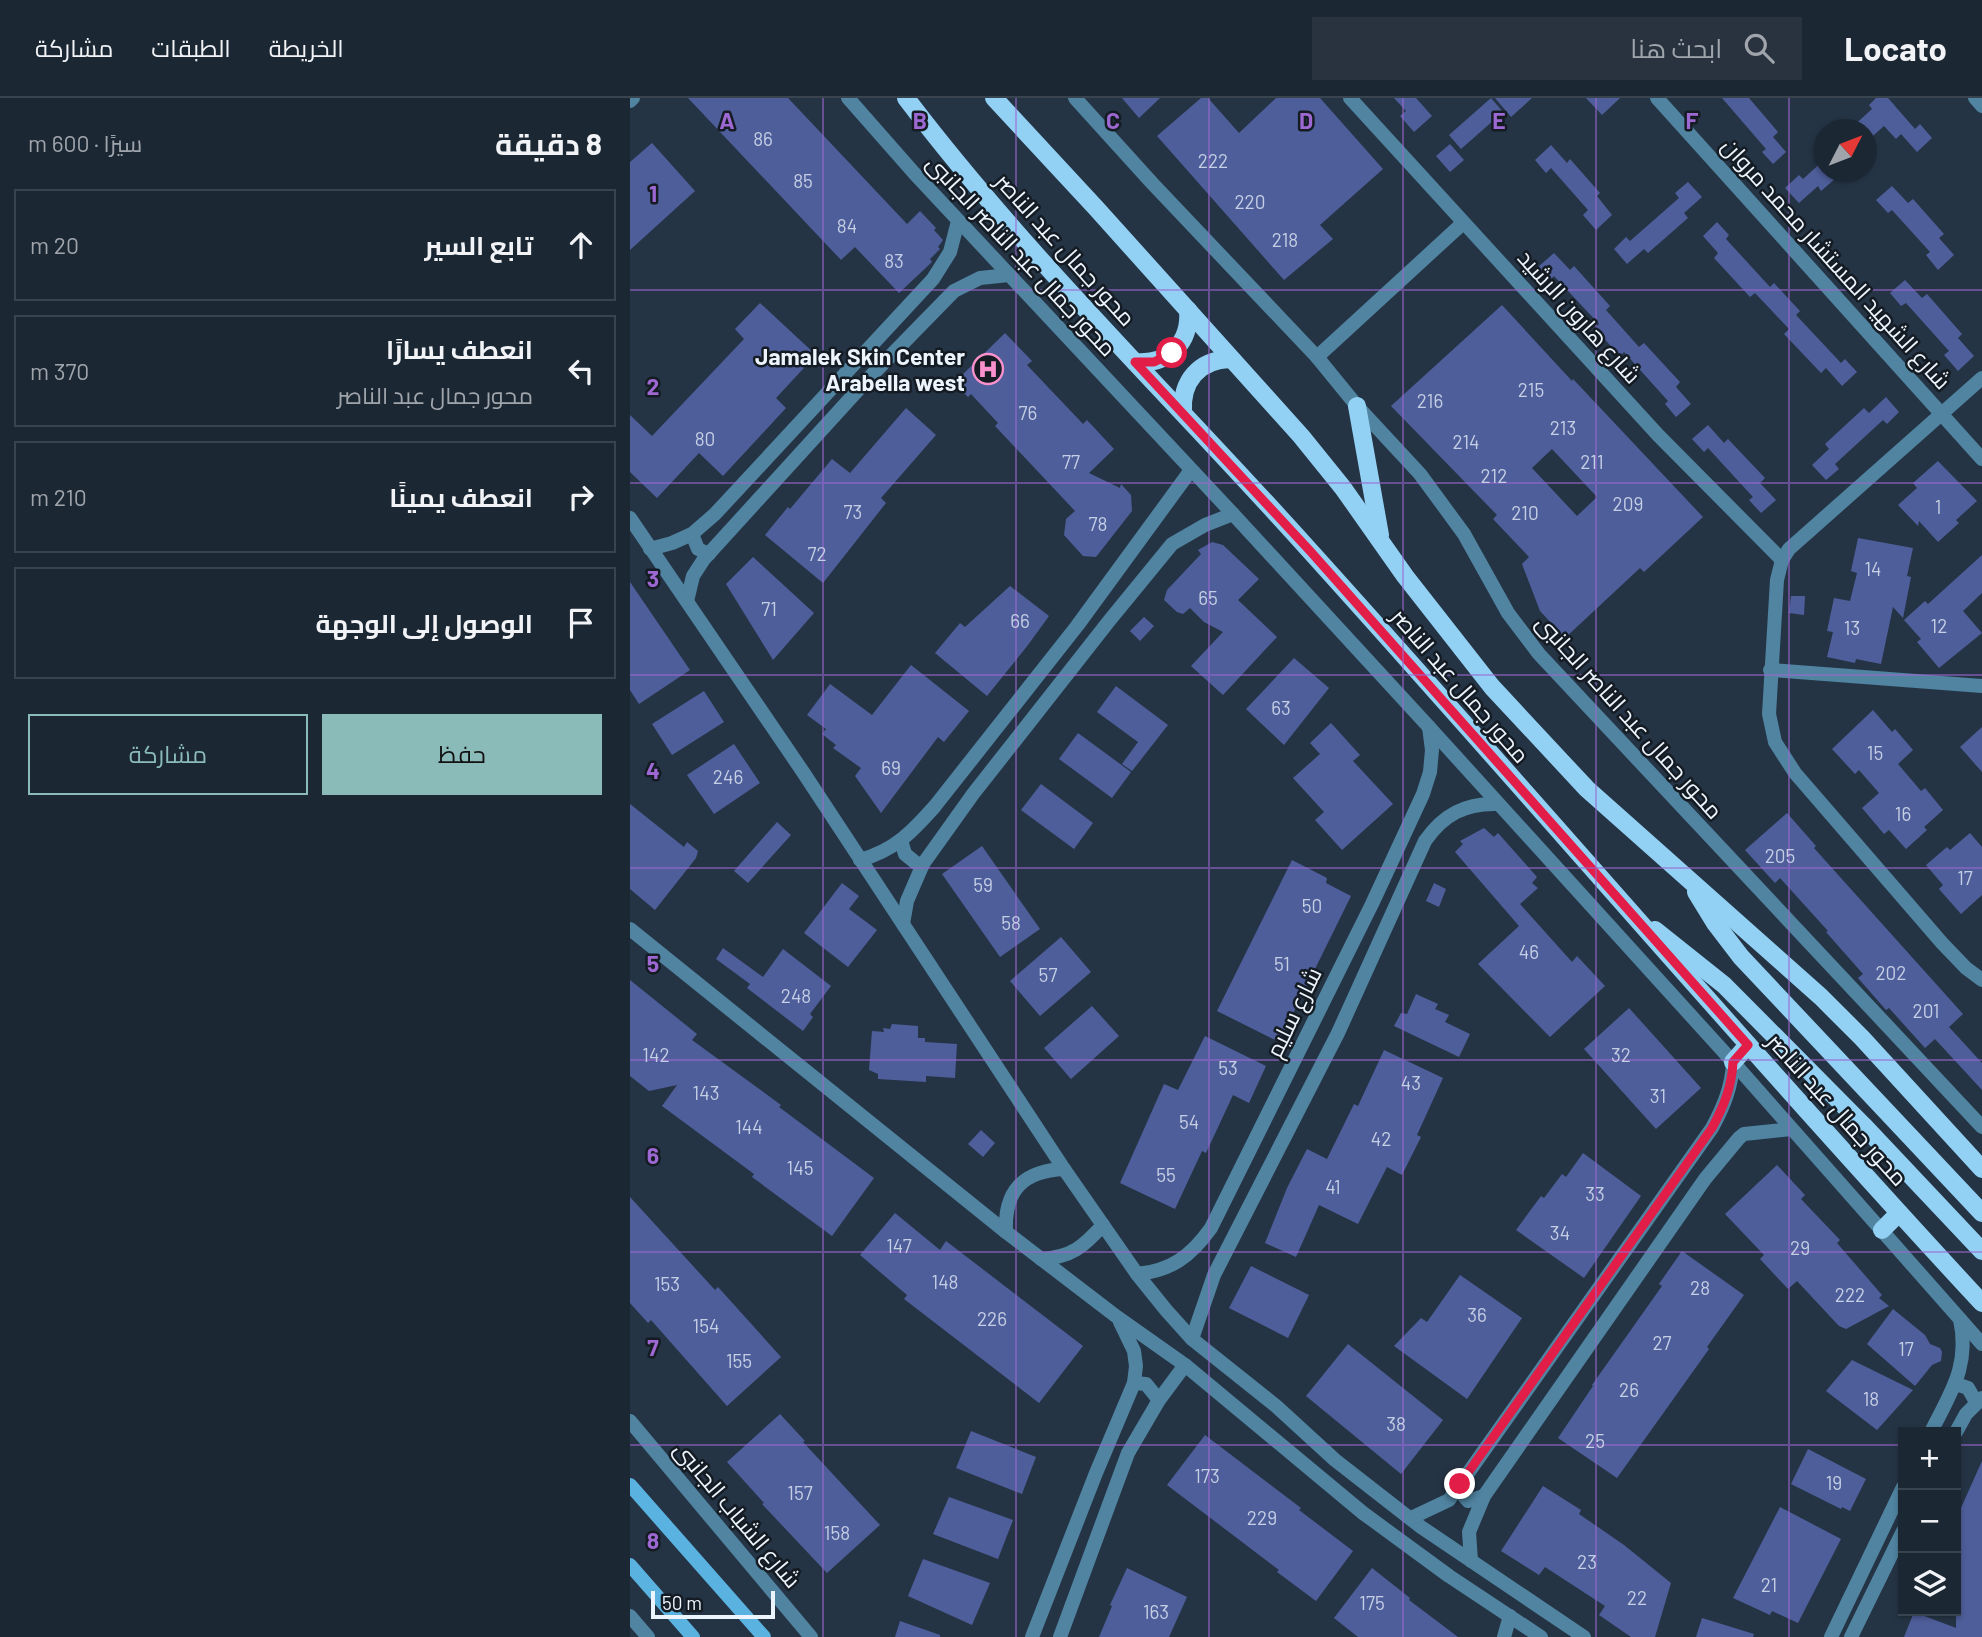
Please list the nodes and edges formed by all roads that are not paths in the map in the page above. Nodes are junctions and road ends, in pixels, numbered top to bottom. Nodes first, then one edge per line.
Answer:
1 (848, 98) edge
2 (906, 98) edge
3 (994, 98) edge
4 (1074, 98) edge
5 (1350, 98) edge
6 (1657, 98) edge
7 (1975, 98) edge
8 (1982, 106) edge
9 (958, 220) junction
10 (1463, 223) junction
11 (1009, 275) junction
12 (1188, 310) junction
13 (1317, 357) junction
14 (1230, 359) junction
15 (1135, 362) junction
16 (854, 365) junction
17 (1982, 378) edge
18 (868, 379) junction
19 (1357, 406) junction
20 (1183, 412) junction
21 (1941, 414) junction
22 (1982, 459) edge
23 (1191, 470) junction
24 (1233, 514) junction
25 (630, 518) edge
26 (692, 534) junction
27 (1381, 541) junction
28 (650, 549) junction
29 (709, 554) junction
30 (1782, 560) junction
31 (687, 601) junction
32 (1091, 607) junction
33 (1109, 621) junction
34 (1770, 670) junction
35 (1982, 686) edge
36 (1429, 727) junction
37 (1497, 804) junction
38 (901, 840) junction
39 (860, 860) junction
40 (923, 864) junction
41 (1691, 882) junction
42 (1632, 915) junction
43 (1366, 916) junction
44 (902, 924) junction
45 (1386, 926) junction
46 (630, 929) edge
47 (1982, 980) edge
48 (1314, 1021) junction
49 (1338, 1033) junction
50 (1748, 1045) junction
51 (1733, 1062) junction
52 (1273, 1103) junction
53 (1297, 1116) junction
54 (1982, 1127) edge
55 (1712, 1128) junction
56 (1791, 1129) junction
57 (1733, 1144) junction
58 (1064, 1169) junction
59 (1982, 1169) edge
60 (1899, 1213) junction
61 (1982, 1213) edge
62 (1103, 1225) junction
63 (1882, 1230) junction
64 (1006, 1231) junction
65 (1982, 1251) edge
66 (1041, 1259) junction
67 (1137, 1274) junction
68 (1982, 1303) edge
69 (1117, 1317) junction
70 (1960, 1319) junction
71 (1192, 1339) junction
72 (1982, 1343) edge
73 (1185, 1365) junction
74 (1134, 1383) junction
75 (1956, 1384) junction
76 (1159, 1400) junction
77 (1979, 1400) edge
78 (630, 1421) edge
79 (1934, 1427) edge
80 (1960, 1427) edge
81 (1460, 1484) junction
82 (630, 1485) edge
83 (1902, 1490) edge
84 (1484, 1496) junction
85 (1411, 1518) junction
86 (1898, 1541) edge
87 (1471, 1561) junction
88 (630, 1565) edge
89 (630, 1616) edge
90 (1510, 1616) junction
91 (648, 1637) edge
92 (693, 1637) edge
93 (764, 1637) edge
94 (811, 1637) edge
95 (1032, 1637) edge
96 (1060, 1637) edge
97 (1504, 1637) edge
98 (1541, 1637) edge
99 (1584, 1637) edge
100 (1831, 1637) edge
101 (1851, 1637) edge

1 - 9 street, محور جمال عبد الناصر الجانبى
2 - 15 main road, محور جمال عبد الناصر
3 - 12 main road, محور جمال عبد الناصر
4 - 13 street, محور جمال عبد الناصر الجانبى
5 - 10 street, شارع هارون الرشيد
6 - 21 street, شارع الشهيد المستشار محمد مروان
7 - 8 street
9 - 11 street, محور جمال عبد الناصر الجانبى
9 - 16 street
10 - 13 street
10 - 30 street, شارع هارون الرشيد
11 - 18 street
11 - 23 street, محور جمال عبد الناصر الجانبى
12 - 14 main road, محور جمال عبد الناصر
12 - 15 main road
13 - 19 street, محور جمال عبد الناصر الجانبى
14 - 20 main road
14 - 27 main road, محور جمال عبد الناصر
15 - 20 main road, محور جمال عبد الناصر
16 - 18 street
16 - 26 street
17 - 21 street
18 - 29 street
19 - 27 main road
19 - 54 street, محور جمال عبد الناصر الجانبى
20 - 42 main road, محور جمال عبد الناصر
21 - 22 street, شارع الشهيد المستشار محمد مروان
21 - 30 street
23 - 24 street, محور جمال عبد الناصر الجانبى
23 - 32 street
24 - 33 street
24 - 36 street, محور جمال عبد الناصر الجانبى
25 - 28 street
26 - 28 street
26 - 29 street
27 - 41 main road, محور جمال عبد الناصر
28 - 31 street
29 - 31 street
30 - 34 street
31 - 39 street
32 - 33 street
32 - 38 street
33 - 40 street
34 - 35 street
34 - 47 street
36 - 37 street, محور جمال عبد الناصر الجانبى
36 - 43 street, شارع سليم
37 - 45 street
37 - 51 street, محور جمال عبد الناصر الجانبى
38 - 39 street
38 - 40 street
39 - 44 street
40 - 44 street
41 - 59 main road, محور جمال عبد الناصر
41 - 61 main road
42 - 50 main road, محور جمال عبد الناصر
42 - 65 main road
43 - 45 street
43 - 48 street, شارع سليم
44 - 58 street
45 - 49 street
46 - 64 street
48 - 49 street
48 - 52 street, شارع سليم
49 - 53 street
50 - 51 main road
50 - 60 main road, محور جمال عبد الناصر
51 - 55 street
51 - 56 street, محور جمال عبد الناصر الجانبى
52 - 53 street
52 - 67 street, شارع سليم
53 - 71 street
55 - 57 street
55 - 81 street
56 - 57 street
56 - 63 street, محور جمال عبد الناصر الجانبى
57 - 84 street
58 - 62 street
58 - 64 street
60 - 63 main road
60 - 68 main road, محور جمال عبد الناصر
62 - 66 street
62 - 67 street
63 - 70 street, محور جمال عبد الناصر الجانبى
64 - 66 street
66 - 69 street
67 - 71 street
69 - 73 street
69 - 74 street
70 - 72 street, محور جمال عبد الناصر الجانبى
70 - 75 street
71 - 85 street
73 - 76 street
73 - 90 street
74 - 76 street
74 - 95 street
75 - 77 street
75 - 79 street
76 - 96 street
77 - 80 street
78 - 94 street, شارع الشباب الجانبى
81 - 84 street
81 - 85 street
82 - 93 main road
83 - 100 street
84 - 87 street
85 - 87 street
86 - 101 street
87 - 99 street
88 - 92 main road
89 - 91 street
90 - 97 street
90 - 98 street

